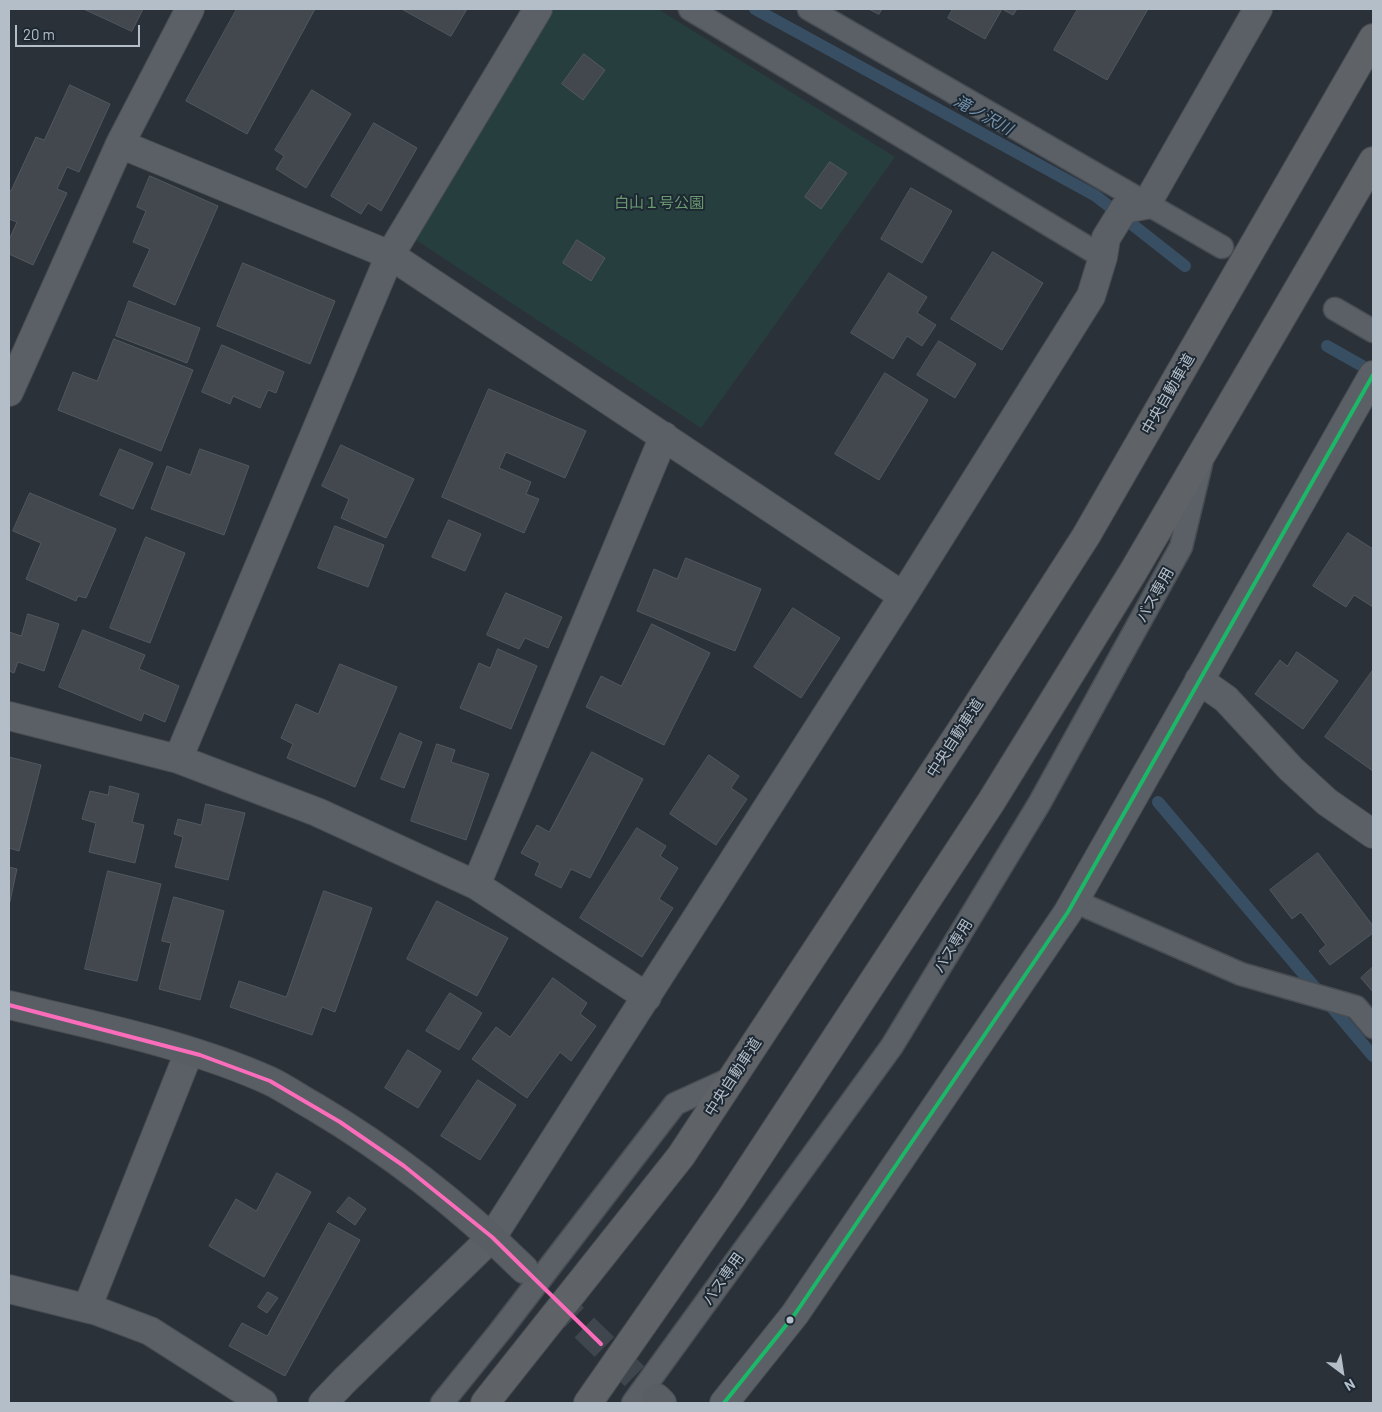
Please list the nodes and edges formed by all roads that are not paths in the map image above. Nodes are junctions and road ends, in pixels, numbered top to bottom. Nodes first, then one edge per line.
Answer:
1 (190, 9) edge
2 (538, 9) edge
3 (690, 9) edge
4 (809, 9) edge
5 (1258, 9) edge
6 (1373, 38) edge
7 (120, 144) junction
8 (1373, 161) edge
9 (1135, 207) junction
10 (1105, 247) junction
11 (1222, 248) dead end
12 (390, 255) junction
13 (1335, 309) dead end
14 (1373, 331) edge
15 (1369, 382) edge
16 (9, 392) edge
17 (664, 436) junction
18 (1205, 451) junction
19 (903, 596) junction
20 (1199, 680) junction
21 (9, 716) edge
22 (178, 759) junction
23 (1373, 834) edge
24 (476, 885) junction
25 (1074, 901) junction
26 (647, 997) junction
27 (9, 1005) edge
28 (1373, 1027) edge
29 (189, 1052) junction
30 (732, 1078) junction
31 (492, 1237) junction
32 (524, 1269) tunnel mouth
33 (9, 1289) edge
34 (87, 1308) junction
35 (651, 1402) edge
36 (263, 1403) edge
37 (323, 1403) edge
38 (442, 1403) edge
39 (485, 1403) edge
40 (588, 1403) edge
41 (724, 1403) edge

1 - 7 street
2 - 12 street
3 - 10 lane
4 - 9 lane
5 - 9 street
6 - 30 highway, 中央自動車道
7 - 12 street
7 - 16 street
8 - 18 highway
9 - 10 street
9 - 11 lane
10 - 19 street
12 - 17 street
12 - 22 street
13 - 14 lane
15 - 20 street
17 - 19 street
17 - 24 street
18 - 35 lane, バス専用
18 - 40 highway
19 - 26 street
20 - 23 street
20 - 25 street
21 - 22 street
22 - 24 street
24 - 26 street
25 - 28 lane
25 - 41 street
26 - 31 street
27 - 29 street
29 - 31 street
29 - 34 street
30 - 38 lane
30 - 39 highway, 中央自動車道
31 - 32 street
31 - 37 street
33 - 34 street
34 - 36 street

